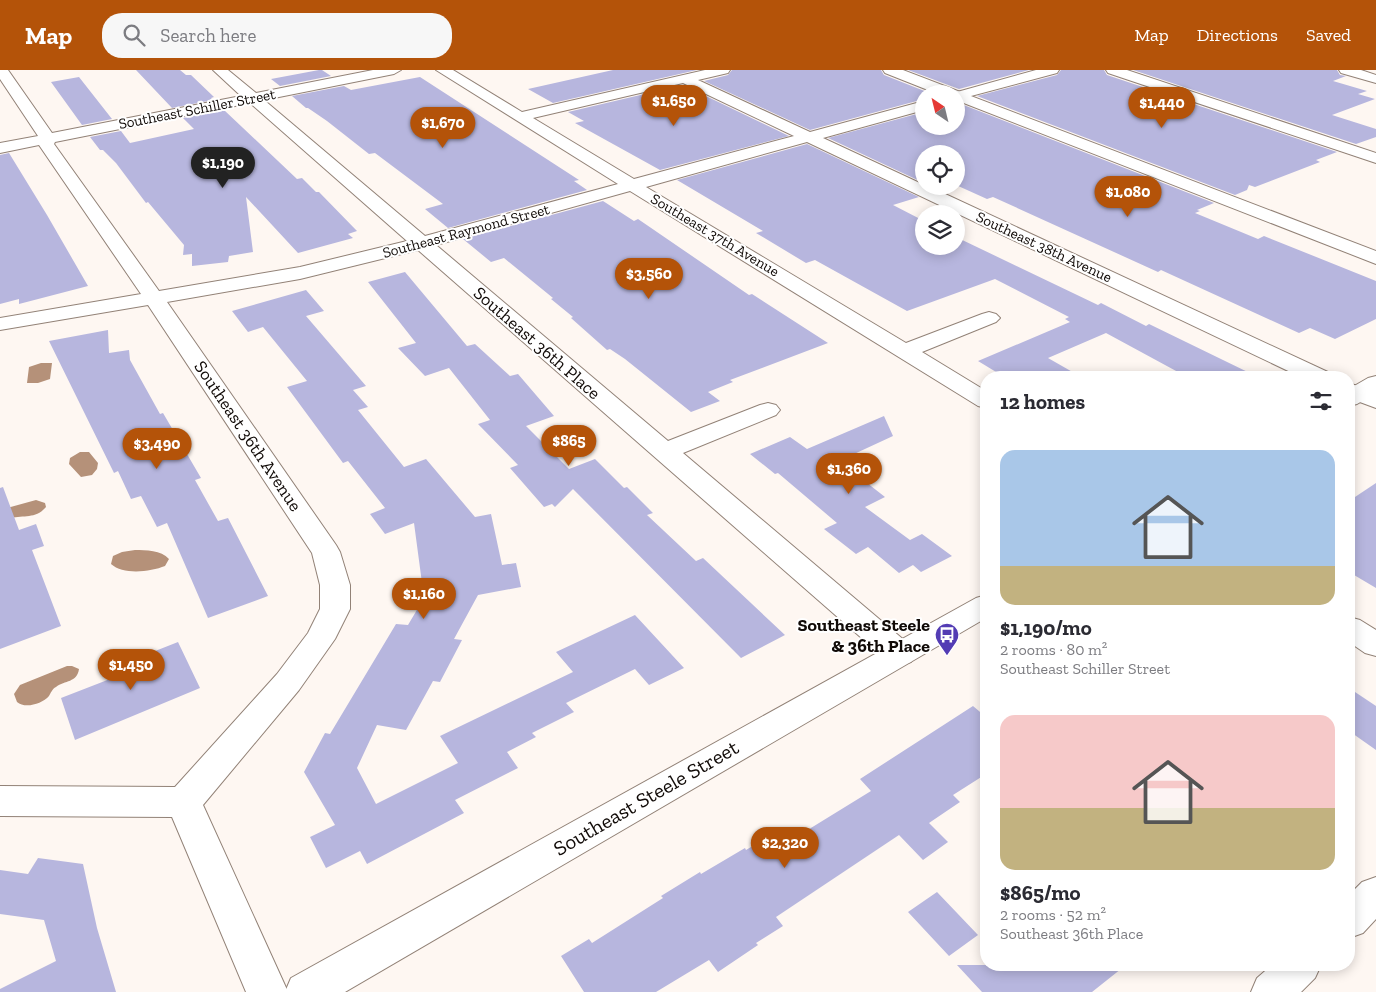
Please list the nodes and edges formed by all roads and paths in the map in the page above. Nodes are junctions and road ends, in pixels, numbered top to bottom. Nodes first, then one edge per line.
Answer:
1 (1, 70) edge
2 (220, 70) edge
3 (394, 70) edge
4 (443, 70) edge
5 (723, 70) edge
6 (890, 70) edge
7 (1052, 70) edge
8 (1113, 70) edge
9 (1346, 70) edge
10 (1376, 78) edge
11 (685, 79) junction
12 (929, 85) edge
13 (965, 92) edge
14 (252, 98) junction
15 (965, 99) edge
16 (915, 107) edge
17 (520, 117) junction
18 (808, 137) junction
19 (48, 138) junction
20 (0, 148) edge
21 (1376, 158) edge
22 (632, 185) junction
23 (420, 244) junction
24 (1376, 258) edge
25 (154, 298) junction
26 (989, 318) dead end
27 (0, 324) edge
28 (905, 351) junction
29 (1307, 371) edge
30 (980, 397) edge
31 (768, 410) dead end
32 (664, 452) junction
33 (980, 607) edge
34 (1355, 632) edge
35 (1376, 645) edge
36 (900, 654) junction
37 (0, 801) edge
38 (184, 802) junction
39 (1376, 894) edge
40 (1355, 914) edge
41 (1295, 971) edge
42 (267, 992) edge
43 (306, 992) edge
44 (1272, 992) edge

1 - 19 street, Southeast 36th Avenue
2 - 14 street, Southeast 36th Place
3 - 14 street, Southeast Schiller Street
4 - 17 street, Southeast 37th Avenue
5 - 11 street
6 - 12 street
7 - 13 street
8 - 21 street
9 - 10 street
11 - 17 street
11 - 18 street, Southeast 38th Avenue
14 - 19 street, Southeast Schiller Street
14 - 23 street, Southeast 36th Place
15 - 24 street
16 - 18 street, Southeast Raymond Street
17 - 22 street, Southeast 37th Avenue
18 - 22 street, Southeast Raymond Street
18 - 29 street, Southeast 38th Avenue
19 - 20 street, Southeast Schiller Street
19 - 25 street, Southeast 36th Avenue
22 - 23 street, Southeast Raymond Street
22 - 28 street, Southeast 37th Avenue
23 - 25 street, Southeast Raymond Street
23 - 32 street, Southeast 36th Place
25 - 27 street, Southeast Raymond Street
25 - 38 street, Southeast 36th Avenue
26 - 28 street
28 - 30 street, Southeast 37th Avenue
31 - 32 street
32 - 36 street, Southeast 36th Place
33 - 36 street, Southeast Steele Street
34 - 35 street
36 - 43 street, Southeast Steele Street
37 - 38 street
38 - 42 street
39 - 40 street
41 - 44 street

